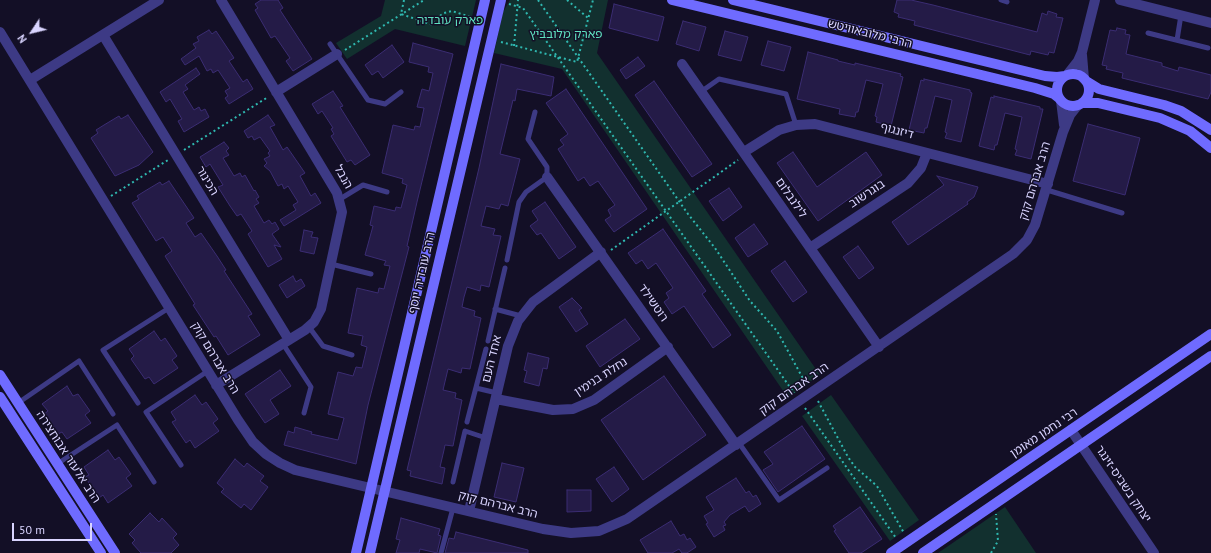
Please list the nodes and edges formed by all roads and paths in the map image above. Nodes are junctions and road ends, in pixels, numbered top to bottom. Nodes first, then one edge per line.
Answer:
1 (159, 0) edge
2 (221, 0) edge
3 (404, 0) edge
4 (424, 0) edge
5 (485, 0) edge
6 (518, 0) edge
7 (538, 0) edge
8 (567, 0) edge
9 (593, 0) edge
10 (672, 0) edge
11 (733, 0) edge
12 (1000, 0) edge
13 (1095, 0) edge
14 (1120, 0) edge
15 (501, 1) edge
16 (1007, 2) dead end
17 (517, 6) junction
18 (401, 14) junction
19 (1181, 15) junction
20 (588, 18) junction
21 (1210, 20) edge
22 (481, 21) junction
23 (0, 32) edge
24 (1148, 33) dead end
25 (103, 35) junction
26 (491, 40) junction
27 (1177, 40) junction
28 (330, 44) dead end
29 (514, 46) junction
30 (1208, 48) dead end
31 (1082, 52) junction
32 (337, 54) junction
33 (578, 56) junction
34 (558, 57) junction
35 (682, 64) dead end
36 (1066, 75) junction
37 (30, 80) junction
38 (1085, 80) junction
39 (702, 91) junction
40 (276, 92) junction
41 (401, 92) dead end
42 (1060, 100) junction
43 (1080, 104) junction
44 (535, 112) dead end
45 (796, 125) junction
46 (1211, 130) edge
47 (1063, 132) junction
48 (1211, 148) edge
49 (745, 153) junction
50 (927, 153) junction
51 (176, 155) junction
52 (547, 177) junction
53 (1047, 187) junction
54 (387, 192) dead end
55 (340, 199) junction
56 (104, 201) junction
57 (680, 201) junction
58 (666, 211) junction
59 (1122, 213) dead end
60 (810, 248) junction
61 (602, 253) junction
62 (507, 260) dead end
63 (331, 264) junction
64 (505, 268) dead end
65 (371, 274) dead end
66 (169, 308) junction
67 (496, 309) junction
68 (521, 316) junction
69 (309, 327) junction
70 (1211, 334) edge
71 (488, 341) dead end
72 (286, 342) junction
73 (668, 347) junction
74 (879, 347) junction
75 (486, 349) dead end
76 (352, 355) dead end
77 (1211, 356) edge
78 (208, 371) junction
79 (0, 375) edge
80 (216, 385) junction
81 (476, 388) junction
82 (812, 393) junction
83 (496, 396) junction
84 (0, 397) edge
85 (800, 401) junction
86 (18, 403) junction
87 (138, 404) dead end
88 (304, 413) dead end
89 (113, 414) dead end
90 (468, 422) dead end
91 (1071, 430) junction
92 (486, 438) junction
93 (738, 444) junction
94 (1081, 445) junction
95 (57, 464) junction
96 (181, 465) dead end
97 (827, 468) dead end
98 (154, 482) dead end
99 (453, 482) dead end
100 (371, 488) junction
101 (385, 491) junction
102 (995, 504) junction
103 (453, 507) junction
104 (469, 511) junction
105 (906, 543) junction
106 (101, 553) edge
107 (115, 553) edge
108 (356, 553) edge
109 (370, 553) edge
110 (441, 553) edge
111 (891, 553) edge
112 (923, 553) edge
113 (991, 553) edge
114 (1154, 553) edge

1 - 25 street
2 - 40 street, הנבל
3 - 18 path
4 - 18 path
5 - 22 street, הרב עובדיה יוסף
6 - 17 path
7 - 33 path
8 - 20 path
9 - 20 path
10 - 42 street, הרבי מלובאוויטש
11 - 36 street, הרבי מלובאוויטש
12 - 16 lane
13 - 31 street
14 - 19 street
15 - 17 path
15 - 26 street, הרב עובדיה יוסף
17 - 29 path
17 - 34 path
18 - 22 path
18 - 32 path
19 - 21 street
19 - 27 lane
20 - 33 path
22 - 100 street, הרב עובדיה יוסף
23 - 37 street, הרב אברהם קוק
24 - 27 lane
25 - 37 street
25 - 51 street, הכינור
26 - 29 path
26 - 101 street, הרב עובדיה יוסף
27 - 30 lane
28 - 32 lane
29 - 34 path
31 - 36 street
31 - 38 street
32 - 40 street
32 - 41 lane
33 - 34 path
33 - 57 path
34 - 58 path
35 - 39 street, לילנבלום
36 - 38 street
36 - 42 street
37 - 56 street, הרב אברהם קוק
38 - 43 street
38 - 46 street
39 - 45 lane
39 - 49 street, לילנבלום
40 - 51 path
40 - 55 street, הנבל
42 - 43 street
42 - 47 street, הרב אברהם קוק
43 - 47 street, הרב אברהם קוק
43 - 48 street
44 - 52 lane
45 - 49 street, דיזנגוף
45 - 50 street, דיזנגוף
47 - 53 street, הרב אברהם קוק
49 - 57 path
49 - 60 street, לילנבלום
50 - 53 street, דיזנגוף
50 - 60 street, בוגרשוב
51 - 56 path
51 - 72 street, הכינור
52 - 61 street, רוטשילד
52 - 62 lane
53 - 59 lane
53 - 74 street, הרב אברהם קוק
54 - 55 lane
55 - 63 street, הנבל
56 - 66 street, הרב אברהם קוק
57 - 58 path
57 - 82 path
58 - 61 path
58 - 85 path
60 - 74 street, לילנבלום
61 - 68 street, אחד העם
61 - 73 street, רוטשילד
63 - 65 lane
63 - 69 street, הנבל
64 - 67 lane
66 - 78 street, הרב אברהם קוק
66 - 87 lane
67 - 68 lane
67 - 71 lane
68 - 83 street, אחד העם
69 - 72 street, הנבל
69 - 76 lane
70 - 91 street, רבי נחמן מאומן
72 - 80 street, הנבל
72 - 88 lane
73 - 83 street, נחלת בנימין
73 - 93 street, רוטשילד
74 - 82 street, הרב אברהם קוק
75 - 81 lane
77 - 94 street
78 - 80 street, הרב אברהם קוק
78 - 96 lane
79 - 86 street, הרב אלעזר אבוחצירה
80 - 100 street, הרב אברהם קוק
81 - 83 lane
81 - 90 lane
82 - 85 street, הרב אברהם קוק
82 - 105 path
83 - 92 street, אחד העם
84 - 106 street, הרב אלעזר אבוחצירה
85 - 93 street, הרב אברהם קוק
85 - 105 path
86 - 89 lane
86 - 95 street, הרב אלעזר אבוחצירה
91 - 94 street, יצחק בשביס-זינגר
91 - 105 street, רבי נחמן מאומן
92 - 99 lane
92 - 104 street, אחד העם
93 - 97 lane
93 - 104 street, הרב אברהם קוק
94 - 102 street
94 - 114 street, יצחק בשביס-זינגר
95 - 98 lane
95 - 107 street, הרב אלעזר אבוחצירה
100 - 101 street, הרב אברהם קוק
100 - 108 street, הרב עובדיה יוסף
101 - 103 street, הרב אברהם קוק
101 - 109 street, הרב עובדיה יוסף
102 - 112 street
102 - 113 path
103 - 104 street, הרב אברהם קוק
103 - 110 lane
105 - 111 street, רבי נחמן מאומן

